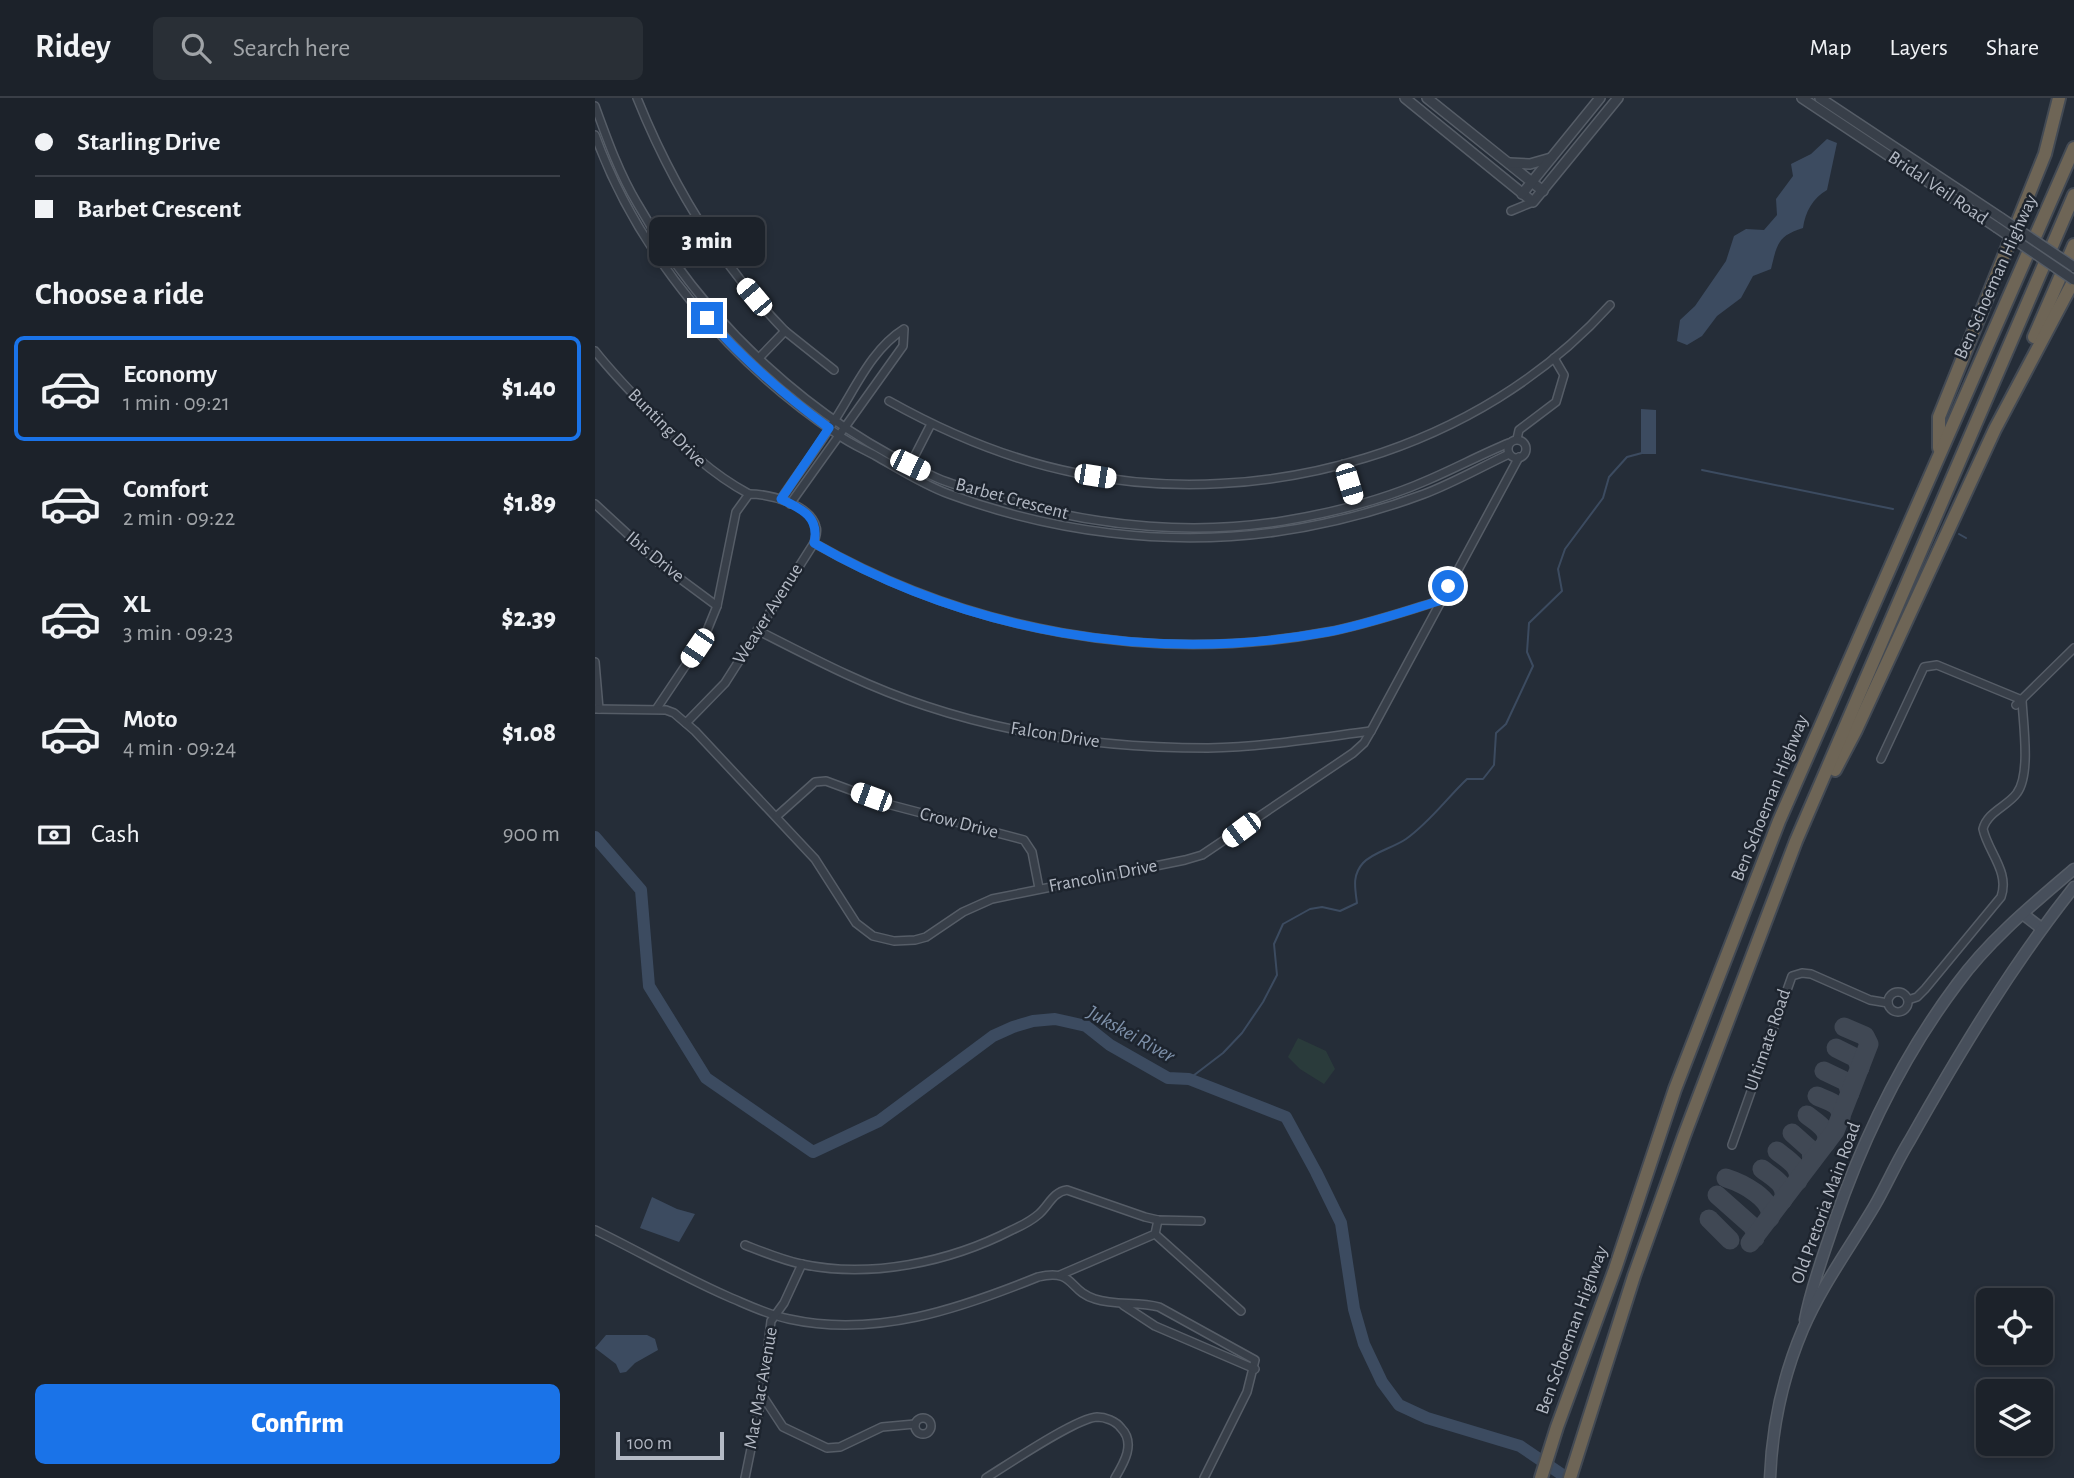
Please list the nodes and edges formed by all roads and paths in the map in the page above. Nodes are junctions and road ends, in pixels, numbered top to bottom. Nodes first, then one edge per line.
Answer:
1 (638, 98) edge
2 (1405, 98) edge
3 (1427, 98) edge
4 (1600, 98) edge
5 (1618, 98) edge
6 (1802, 98) edge
7 (1821, 98) edge
8 (2059, 98) edge
9 (595, 106) edge
10 (595, 135) edge
11 (2074, 148) edge
12 (1552, 157) junction
13 (1508, 163) junction
14 (618, 164) junction
15 (609, 169) junction
16 (1532, 182) junction
17 (1543, 191) junction
18 (1522, 194) junction
19 (2074, 195) edge
20 (1533, 202) junction
21 (1999, 222) junction
22 (663, 244) junction
23 (2074, 245) edge
24 (653, 250) junction
25 (2074, 267) edge
26 (2074, 280) edge
27 (1610, 305) dead end
28 (729, 328) junction
29 (785, 331) junction
30 (723, 336) junction
31 (595, 351) edge
32 (760, 357) junction
33 (1554, 358) junction
34 (834, 370) dead end
35 (889, 401) dead end
36 (835, 421) junction
37 (932, 424) junction
38 (845, 427) junction
39 (829, 428) junction
40 (1995, 429) junction
41 (839, 436) junction
42 (1513, 441) junction
43 (1939, 451) junction
44 (1509, 454) junction
45 (1519, 457) junction
46 (1343, 464) junction
47 (910, 465) junction
48 (952, 484) junction
49 (748, 494) junction
50 (948, 494) junction
51 (781, 499) junction
52 (595, 504) edge
53 (790, 504) junction
54 (1355, 504) junction
55 (1332, 510) junction
56 (1047, 511) junction
57 (1335, 521) junction
58 (1045, 522) junction
59 (1147, 526) junction
60 (1225, 526) junction
61 (1144, 537) junction
62 (1224, 537) junction
63 (814, 543) junction
64 (1439, 601) junction
65 (717, 606) junction
66 (757, 630) junction
67 (2074, 648) edge
68 (595, 662) edge
69 (2019, 702) junction
70 (657, 708) junction
71 (597, 709) edge
72 (686, 723) junction
73 (1371, 732) junction
74 (1881, 759) dead end
75 (777, 816) junction
76 (1796, 841) junction
77 (2074, 869) edge
78 (2074, 887) edge
79 (1039, 888) junction
80 (2023, 914) junction
81 (2041, 928) junction
82 (1908, 1000) junction
83 (1888, 1003) junction
84 (1732, 1145) dead end
85 (1158, 1220) junction
86 (1201, 1221) dead end
87 (595, 1230) edge
88 (1155, 1234) junction
89 (745, 1245) dead end
90 (803, 1264) junction
91 (1061, 1275) junction
92 (1122, 1305) junction
93 (1241, 1311) dead end
94 (774, 1315) junction
95 (1181, 1320) junction
96 (1804, 1327) junction
97 (1174, 1334) junction
98 (1255, 1369) junction
99 (762, 1395) junction
100 (915, 1424) dead end
101 (745, 1478) edge
102 (986, 1478) edge
103 (1115, 1478) edge
104 (1204, 1478) edge
105 (1541, 1478) edge
106 (1570, 1478) edge
107 (1770, 1478) edge

1 - 29 street
2 - 18 street
3 - 13 street
4 - 12 street
5 - 17 street
6 - 21 street, Bridal Veil Road
7 - 21 street, Bridal Veil Road
8 - 43 highway
9 - 14 street, Barbet Crescent
10 - 15 street, Barbet Crescent
11 - 43 highway, Ben Schoeman Highway
12 - 13 street
12 - 16 street
13 - 16 street
14 - 15 street
14 - 22 street, Barbet Crescent
15 - 24 street, Barbet Crescent
16 - 17 street
16 - 18 street
17 - 20 street
18 - 20 street
18 - 20 street
19 - 76 highway, Ben Schoeman Highway
21 - 25 street, Bridal Veil Road, bridge
21 - 26 street, Bridal Veil Road, bridge
22 - 24 street
22 - 28 street, Barbet Crescent
23 - 40 highway
24 - 30 street, Barbet Crescent
26 - 40 highway
27 - 33 street
28 - 30 street
28 - 32 street, Barbet Crescent
29 - 32 street
29 - 34 street
30 - 39 street, Barbet Crescent
31 - 49 street, Bunting Drive
32 - 36 street, Barbet Crescent
33 - 42 street
33 - 46 street
35 - 37 street
36 - 38 street, Barbet Crescent
36 - 38 street
36 - 39 street
37 - 46 street
37 - 47 street
38 - 41 street
38 - 47 street, Barbet Crescent
39 - 41 street, Barbet Crescent
39 - 51 street
40 - 76 highway
41 - 50 street, Barbet Crescent
41 - 53 street
42 - 44 street
42 - 45 street
42 - 54 street, Barbet Crescent
43 - 105 highway, Ben Schoeman Highway
44 - 45 street
44 - 57 street, Barbet Crescent
45 - 64 street, Francolin Drive
46 - 54 street
47 - 48 street, Barbet Crescent
48 - 50 street
48 - 56 street, Barbet Crescent
49 - 51 street, Weaver Avenue
49 - 65 street
50 - 58 street, Barbet Crescent
51 - 53 street, Weaver Avenue
52 - 65 street, Ibis Drive
53 - 63 street, Weaver Avenue
54 - 55 street, Barbet Crescent
55 - 57 street
55 - 60 street, Barbet Crescent
56 - 58 street
56 - 59 street, Barbet Crescent
57 - 62 street, Barbet Crescent
58 - 61 street, Barbet Crescent
59 - 60 street, Barbet Crescent
59 - 61 street
60 - 62 street
61 - 62 street, Barbet Crescent
63 - 64 street
63 - 66 street, Weaver Avenue
64 - 73 street, Francolin Drive
65 - 70 street
66 - 72 street, Weaver Avenue
66 - 73 street, Falcon Drive
67 - 69 street
68 - 71 street
69 - 74 street
69 - 82 street
70 - 71 street, Francolin Drive
70 - 72 street, Francolin Drive
72 - 75 street, Francolin Drive
73 - 79 street, Francolin Drive
75 - 79 street, Crow Drive
75 - 79 street, Francolin Drive
76 - 106 highway, Ben Schoeman Highway
77 - 80 main road, Old Pretoria Main Road
78 - 81 main road, Old Pretoria Main Road
80 - 81 main road
80 - 96 main road, Old Pretoria Main Road
81 - 96 main road, Old Pretoria Main Road
82 - 83 street
82 - 83 street
83 - 84 street, Ultimate Road
85 - 86 street
85 - 88 street
85 - 90 street
87 - 94 street
88 - 91 street
88 - 93 street
89 - 90 street
90 - 94 street, Mac Mac Avenue
91 - 92 street
91 - 94 street
92 - 95 street
92 - 97 street
94 - 99 street, Mac Mac Avenue
95 - 97 street
95 - 98 street
96 - 107 main road, Old Pretoria Main Road
97 - 98 street
98 - 104 street
99 - 100 street
99 - 101 street, Mac Mac Avenue
102 - 103 street

